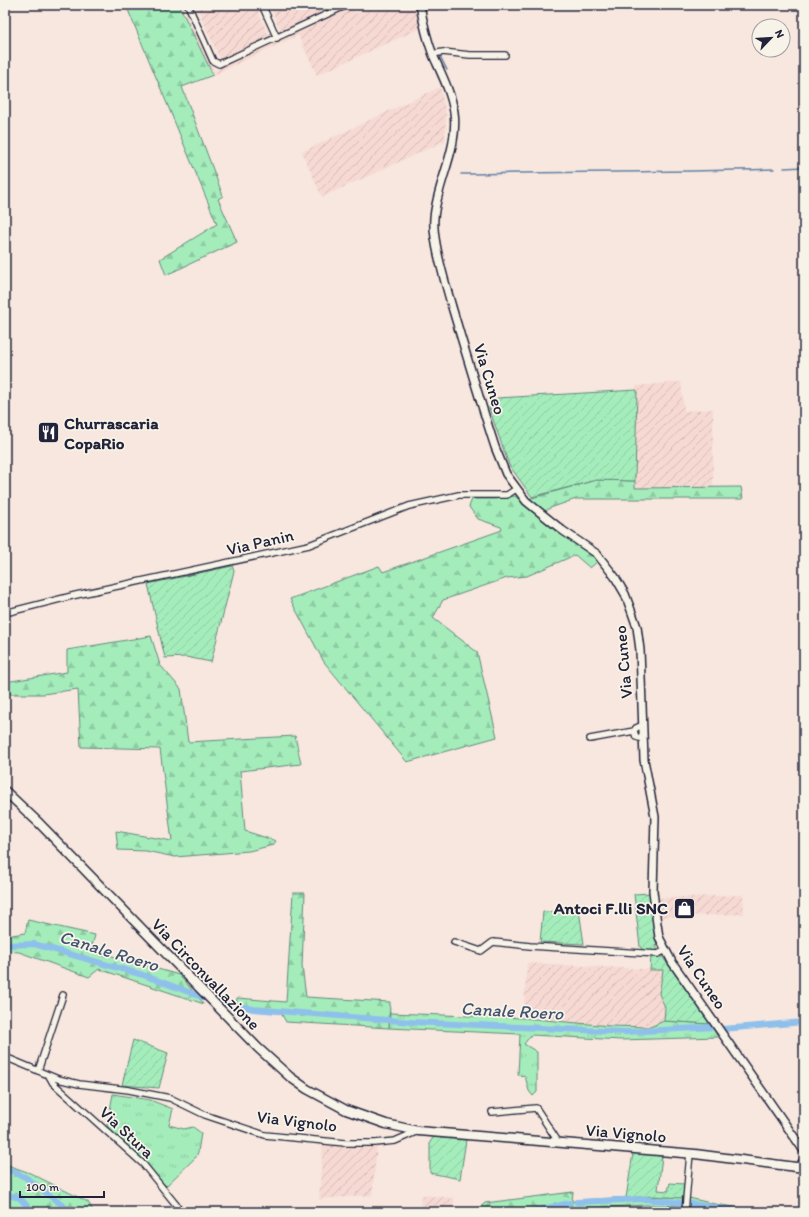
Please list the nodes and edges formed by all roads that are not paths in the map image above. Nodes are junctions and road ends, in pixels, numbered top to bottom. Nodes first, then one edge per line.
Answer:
1 (188, 5) edge
2 (262, 5) edge
3 (347, 5) edge
4 (420, 5) edge
5 (277, 38) junction
6 (433, 54) junction
7 (505, 55) dead end
8 (516, 489) junction
9 (5, 613) edge
10 (643, 725) junction
11 (634, 732) junction
12 (590, 738) dead end
13 (643, 739) junction
14 (5, 791) edge
15 (454, 942) dead end
16 (666, 950) junction
17 (63, 995) dead end
18 (5, 1057) edge
19 (38, 1071) junction
20 (49, 1076) junction
21 (492, 1112) dead end
22 (418, 1131) junction
23 (559, 1143) junction
24 (803, 1149) edge
25 (690, 1153) junction
26 (802, 1165) edge
27 (685, 1209) edge
28 (182, 1212) edge

1 - 5 street
2 - 5 street
3 - 5 street
4 - 6 street, Via Cuneo
6 - 7 street
6 - 8 street, Via Cuneo
8 - 9 street, Via Panin
8 - 10 street, Via Cuneo
10 - 11 street
10 - 13 street, Via Cuneo
11 - 12 street
11 - 13 street
13 - 16 street, Via Cuneo
14 - 22 main road, Via Circonvallazione
15 - 16 street
16 - 24 street, Via Cuneo
17 - 19 street
18 - 19 street, Via Vignolo
19 - 20 street, Via Vignolo
20 - 22 street, Via Vignolo
20 - 28 street, Via Stura
21 - 23 street
22 - 23 main road, Via Vignolo
23 - 25 main road, Via Vignolo
25 - 26 main road, Via Vignolo
25 - 27 street, Via Vignolo

